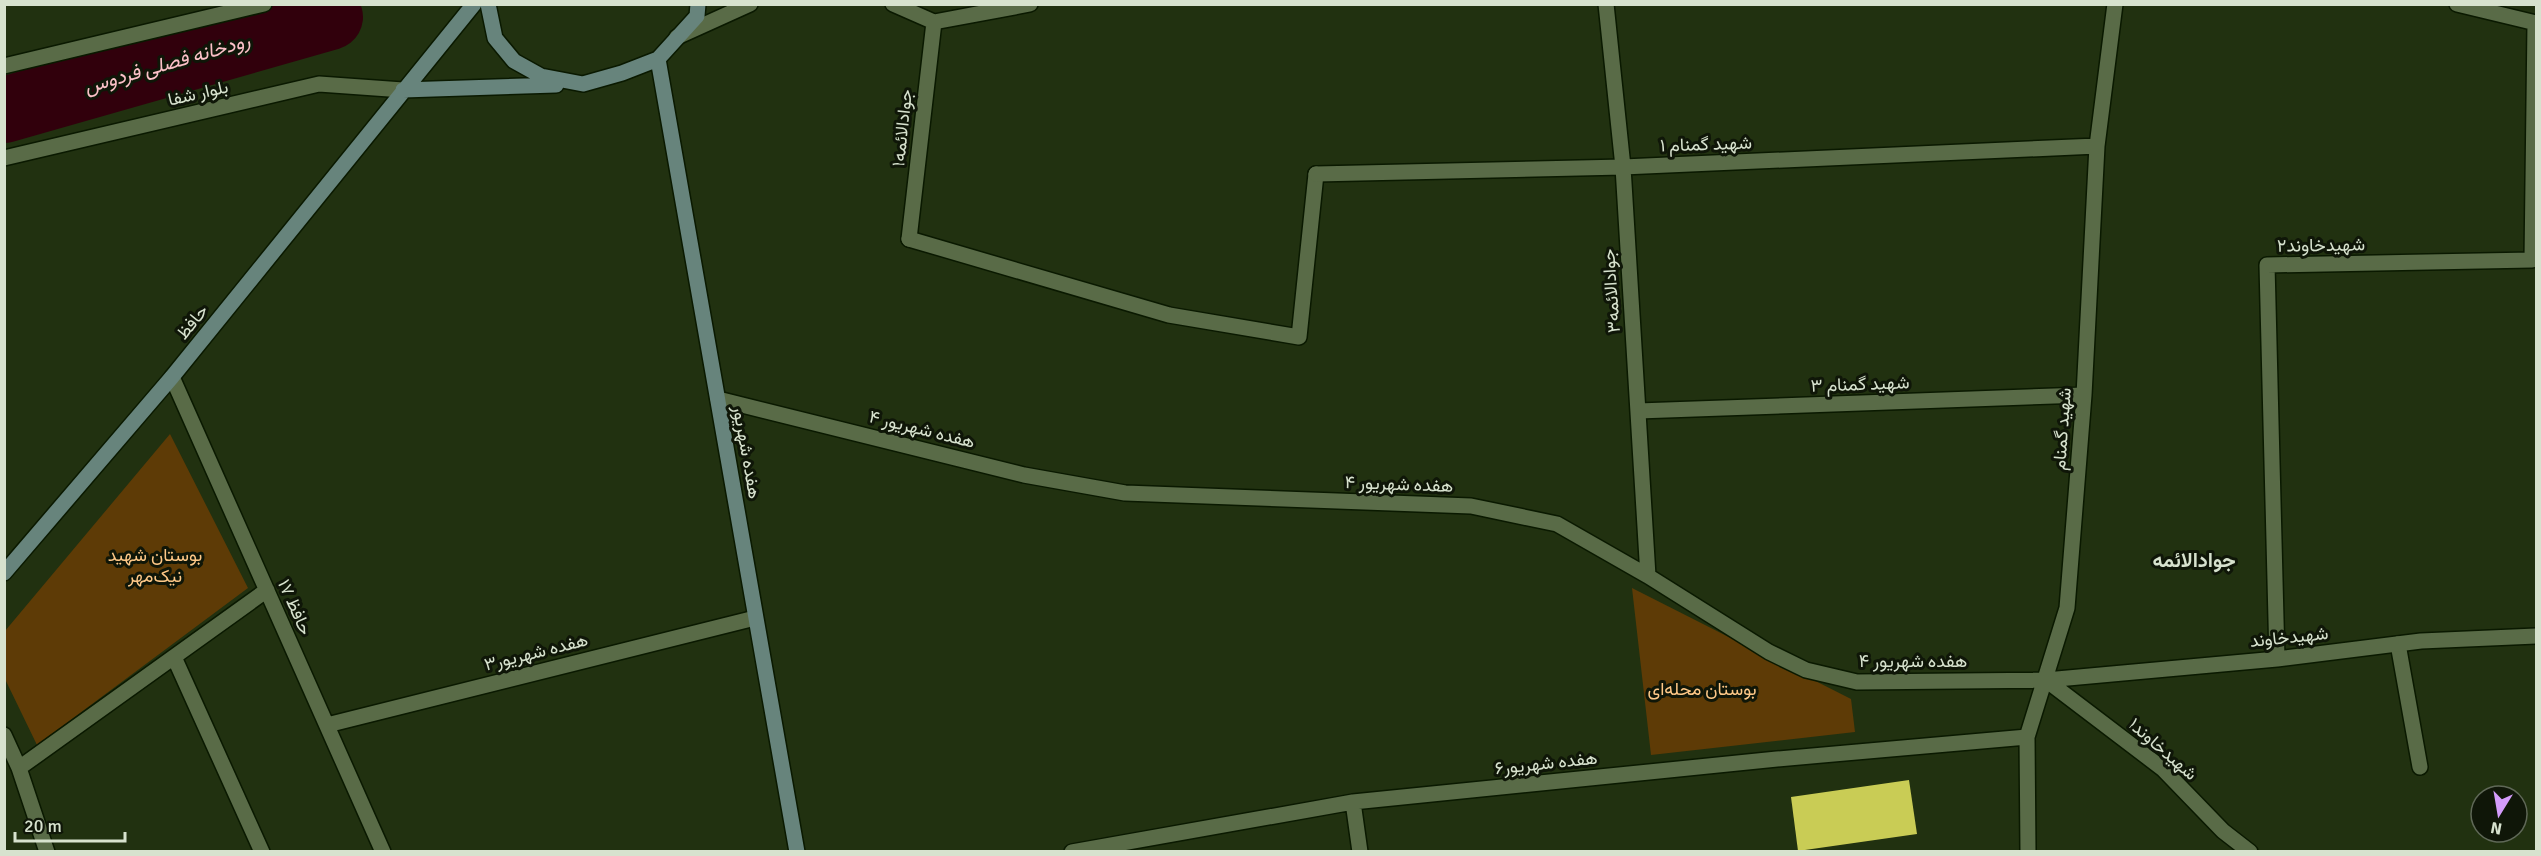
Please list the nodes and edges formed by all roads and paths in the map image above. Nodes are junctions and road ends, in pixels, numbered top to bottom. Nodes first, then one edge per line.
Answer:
1 (264, 4) edge
2 (474, 4) edge
3 (488, 4) edge
4 (698, 4) edge
5 (750, 4) edge
6 (892, 4) edge
7 (1030, 4) edge
8 (1606, 4) edge
9 (2115, 4) edge
10 (2457, 4) edge
11 (934, 22) junction
12 (2536, 23) edge
13 (677, 37) junction
14 (658, 59) junction
15 (4, 66) edge
16 (583, 84) junction
17 (403, 90) junction
18 (2097, 146) junction
19 (4, 158) edge
20 (1623, 167) junction
21 (1316, 174) joint
22 (172, 377) junction
23 (2084, 395) junction
24 (718, 399) junction
25 (1638, 411) junction
26 (4, 573) edge
27 (1648, 576) junction
28 (267, 590) junction
29 (755, 618) junction
30 (2536, 636) edge
31 (2398, 644) junction
32 (174, 657) junction
33 (2277, 658) junction
34 (2046, 680) junction
35 (327, 725) junction
36 (4, 735) edge
37 (2027, 737) junction
38 (19, 768) junction
39 (2420, 768) dead end
40 (1353, 802) junction
41 (2027, 851) edge
42 (47, 852) edge
43 (262, 852) edge
44 (383, 852) edge
45 (796, 852) edge
46 (1072, 852) edge
47 (1360, 852) edge
48 (2250, 852) edge

1 - 15 street
2 - 17 main road, حافظ
3 - 16 main road
4 - 13 main road
5 - 13 street
6 - 11 street
7 - 11 street
8 - 20 street, جوادالائمه۳
9 - 18 street, شهید گمنام
10 - 12 street
11 - 21 street, جوادالائمه۱
12 - 33 street, شهیدخاوند۲
13 - 14 main road
14 - 16 main road
14 - 24 main road, هفده شهریور
16 - 17 main road
17 - 19 street, بلوار شفا
17 - 22 main road, حافظ
18 - 20 street, شهید گمنام ۱
18 - 23 street, شهید گمنام
20 - 21 street, شهید گمنام ۱
20 - 25 street, جوادالائمه۳
22 - 26 main road, حافظ
22 - 28 street, حافظ ۱۷
23 - 25 street, شهید گمنام ۳
23 - 34 street, شهید گمنام
24 - 27 street, هفده شهریور ۴
24 - 29 main road, هفده شهریور
25 - 27 street, جوادالائمه۳
27 - 34 street, هفده شهریور ۴
28 - 32 street
28 - 35 street, حافظ ۱۷
29 - 35 street, هفده شهریور۳
29 - 45 main road, هفده شهریور
30 - 31 street, شهیدخاوند
31 - 33 street, شهیدخاوند
31 - 39 street
32 - 38 street
32 - 43 street
33 - 34 street, شهیدخاوند
34 - 37 street, شهید گمنام
34 - 48 street, شهیدخاوند۱
35 - 44 street, حافظ ۱۷
36 - 38 street
37 - 40 street, هفده شهریور۶
37 - 41 street, شهید گمنام
38 - 42 street
40 - 46 street, هفده شهریور۶
40 - 47 street

